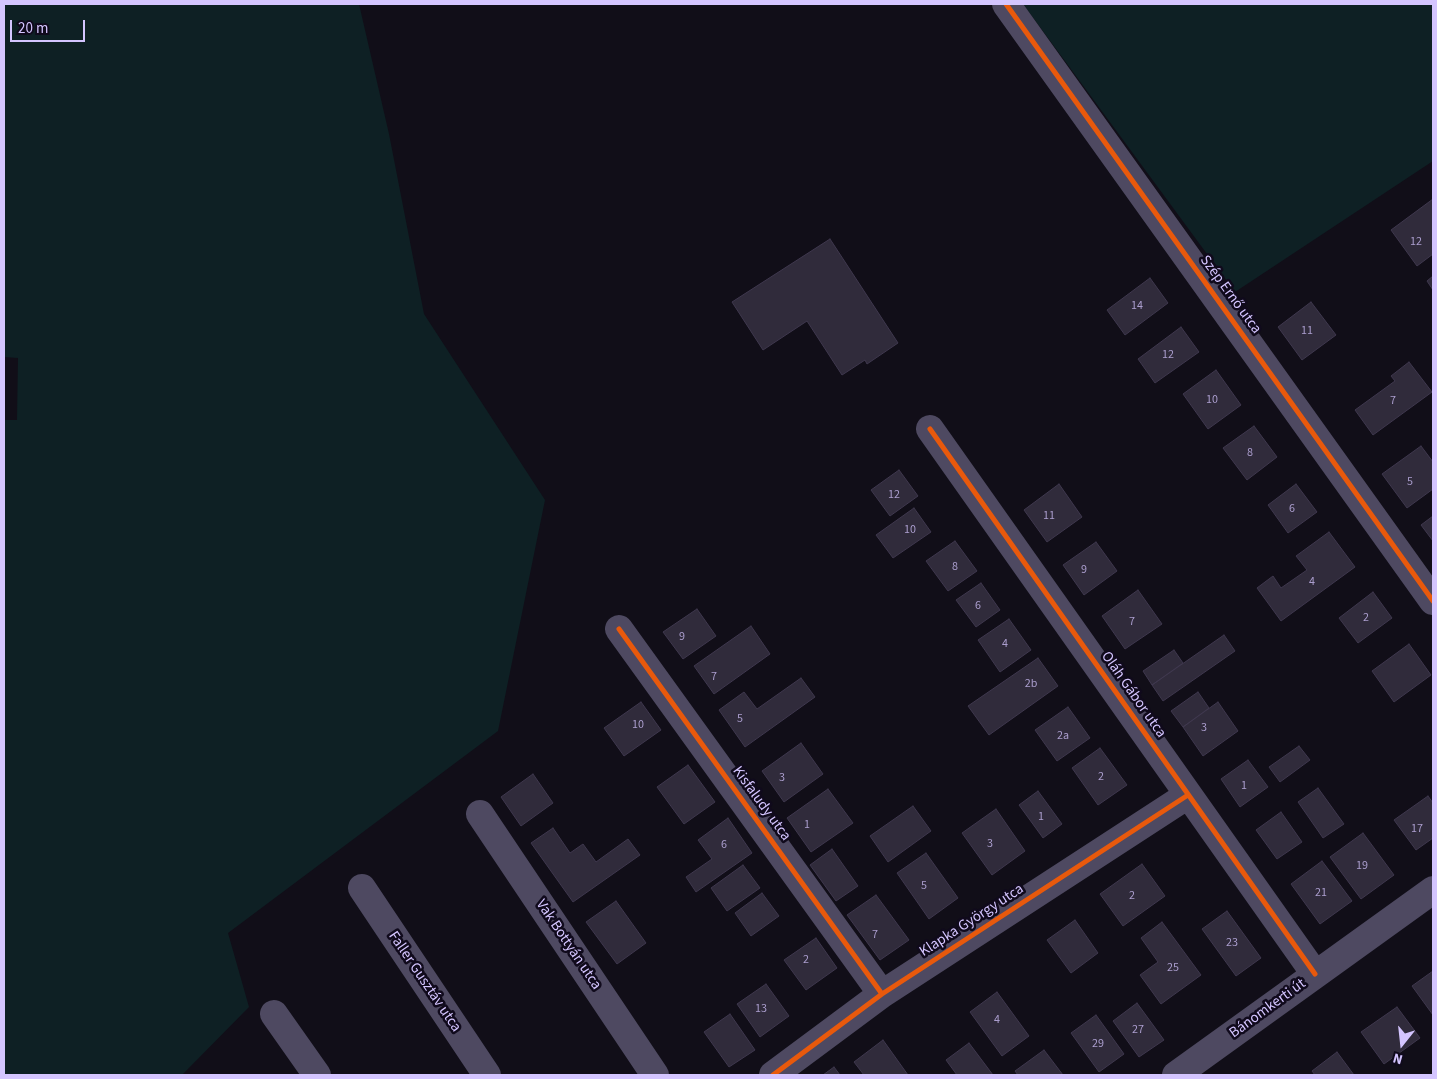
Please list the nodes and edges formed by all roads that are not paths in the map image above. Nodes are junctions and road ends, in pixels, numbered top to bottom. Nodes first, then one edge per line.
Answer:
1 (1006, 4) edge
2 (930, 429) dead end
3 (1433, 601) edge
4 (619, 629) dead end
5 (1188, 795) junction
6 (480, 814) dead end
7 (362, 888) dead end
8 (1433, 890) edge
9 (1315, 974) junction
10 (882, 994) junction
11 (274, 1014) dead end
12 (317, 1075) edge
13 (487, 1075) edge
14 (656, 1075) edge
15 (773, 1075) edge
16 (1176, 1075) edge

1 - 3 street, Szép Ernő utca
2 - 5 street, Oláh Gábor utca
4 - 10 street, Kisfaludy utca
5 - 9 street, Oláh Gábor utca
5 - 10 street, Klapka György utca
6 - 14 street, Vak Bottyán utca
7 - 13 street, Faller Gusztáv utca
8 - 9 street, Bánomkerti út
9 - 16 street, Bánomkerti út
10 - 15 street, Klapka György utca
11 - 12 street

